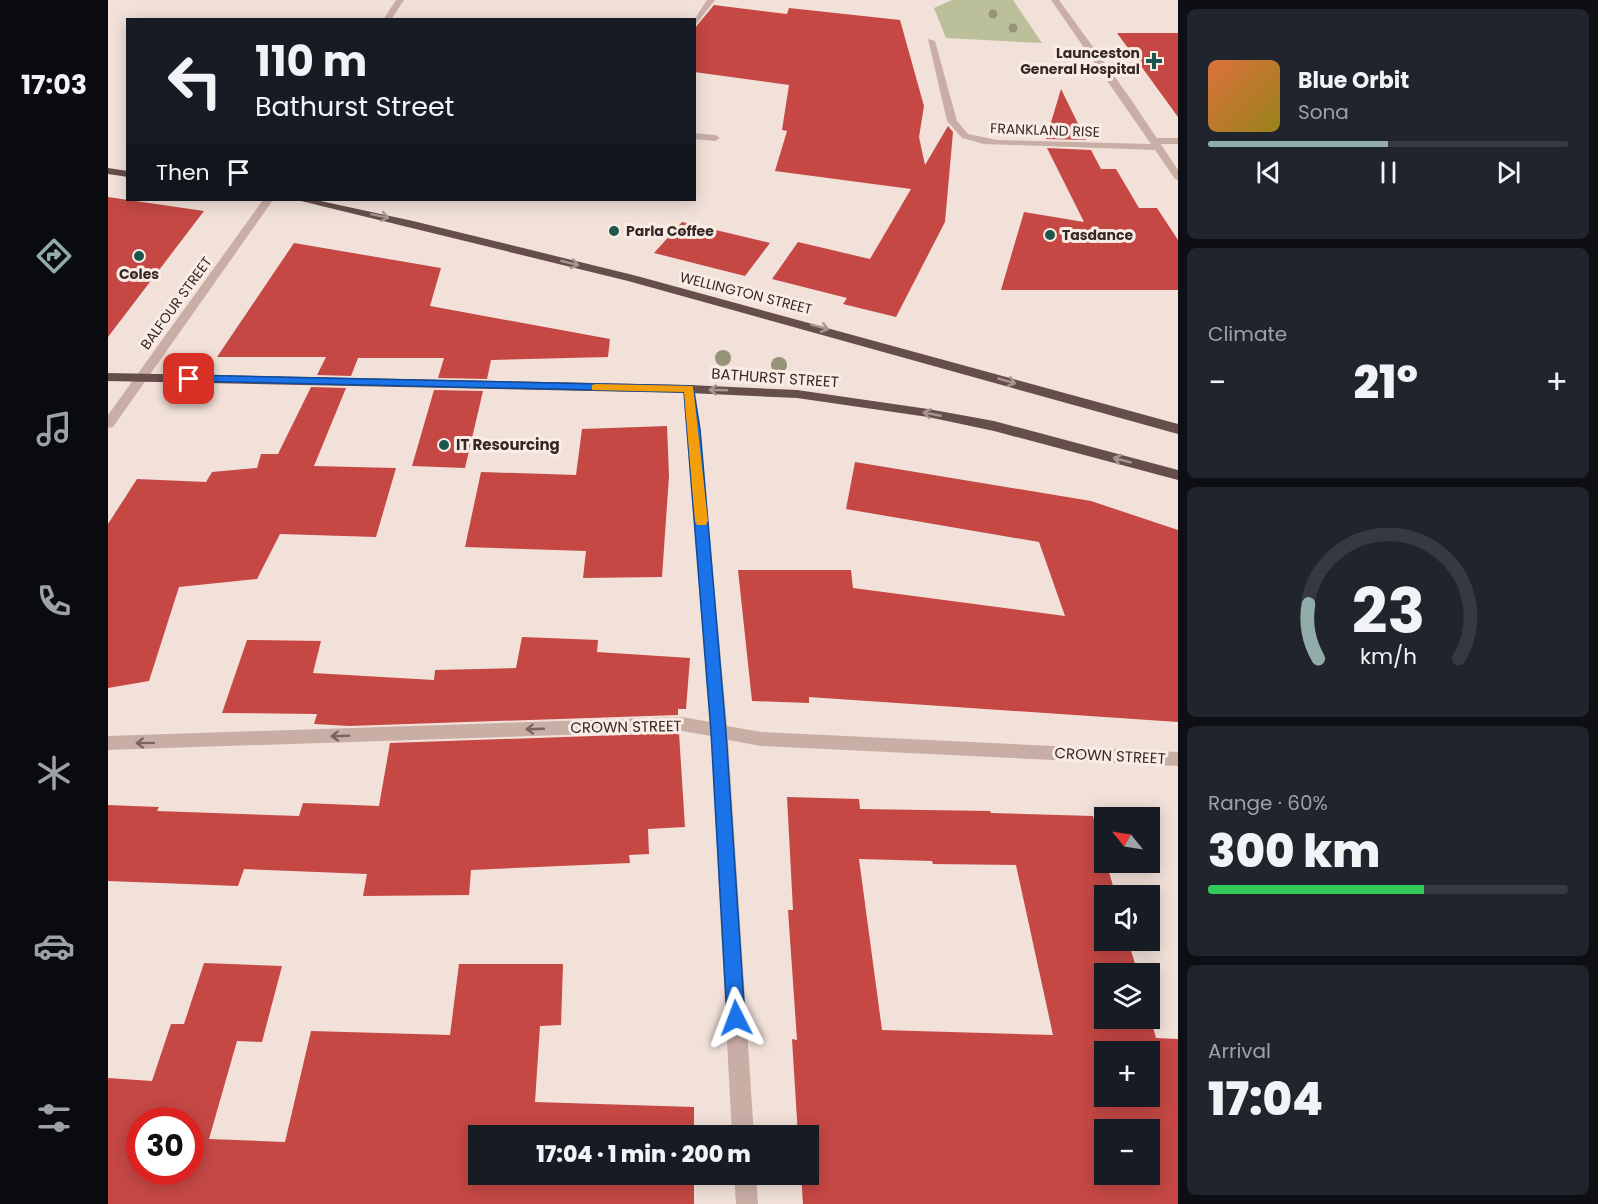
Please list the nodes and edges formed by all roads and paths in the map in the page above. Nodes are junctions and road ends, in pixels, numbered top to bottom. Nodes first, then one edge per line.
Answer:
1 (400, 0) edge
2 (711, 0) edge
3 (1054, 0) edge
4 (388, 18) edge
5 (696, 22) edge
6 (931, 41) dead end
7 (696, 135) edge
8 (715, 138) dead end
9 (1178, 141) edge
10 (1156, 144) junction
11 (108, 171) edge
12 (126, 174) edge
13 (1178, 177) edge
14 (267, 201) edge
15 (308, 201) edge
16 (108, 377) edge
17 (141, 377) junction
18 (689, 389) junction
19 (108, 424) edge
20 (1178, 429) edge
21 (1178, 476) edge
22 (719, 732) junction
23 (108, 743) edge
24 (1178, 759) edge
25 (742, 1125) edge
26 (746, 1185) edge
27 (747, 1204) edge

1 - 4 street
2 - 5 street
3 - 10 street
6 - 10 street, FRANKLAND RISE
7 - 8 street
9 - 10 street, FRANKLAND RISE
10 - 13 street
11 - 12 highway
14 - 17 street, BALFOUR STREET
15 -> 20 highway, WELLINGTON STREET
16 - 17 highway, BATHURST STREET
17 - 18 highway, BATHURST STREET
17 - 19 street, BALFOUR STREET
21 -> 18 highway, BATHURST STREET
18 - 22 street
22 -> 23 street, CROWN STREET
22 - 24 street, CROWN STREET
22 - 25 street
26 - 27 street

